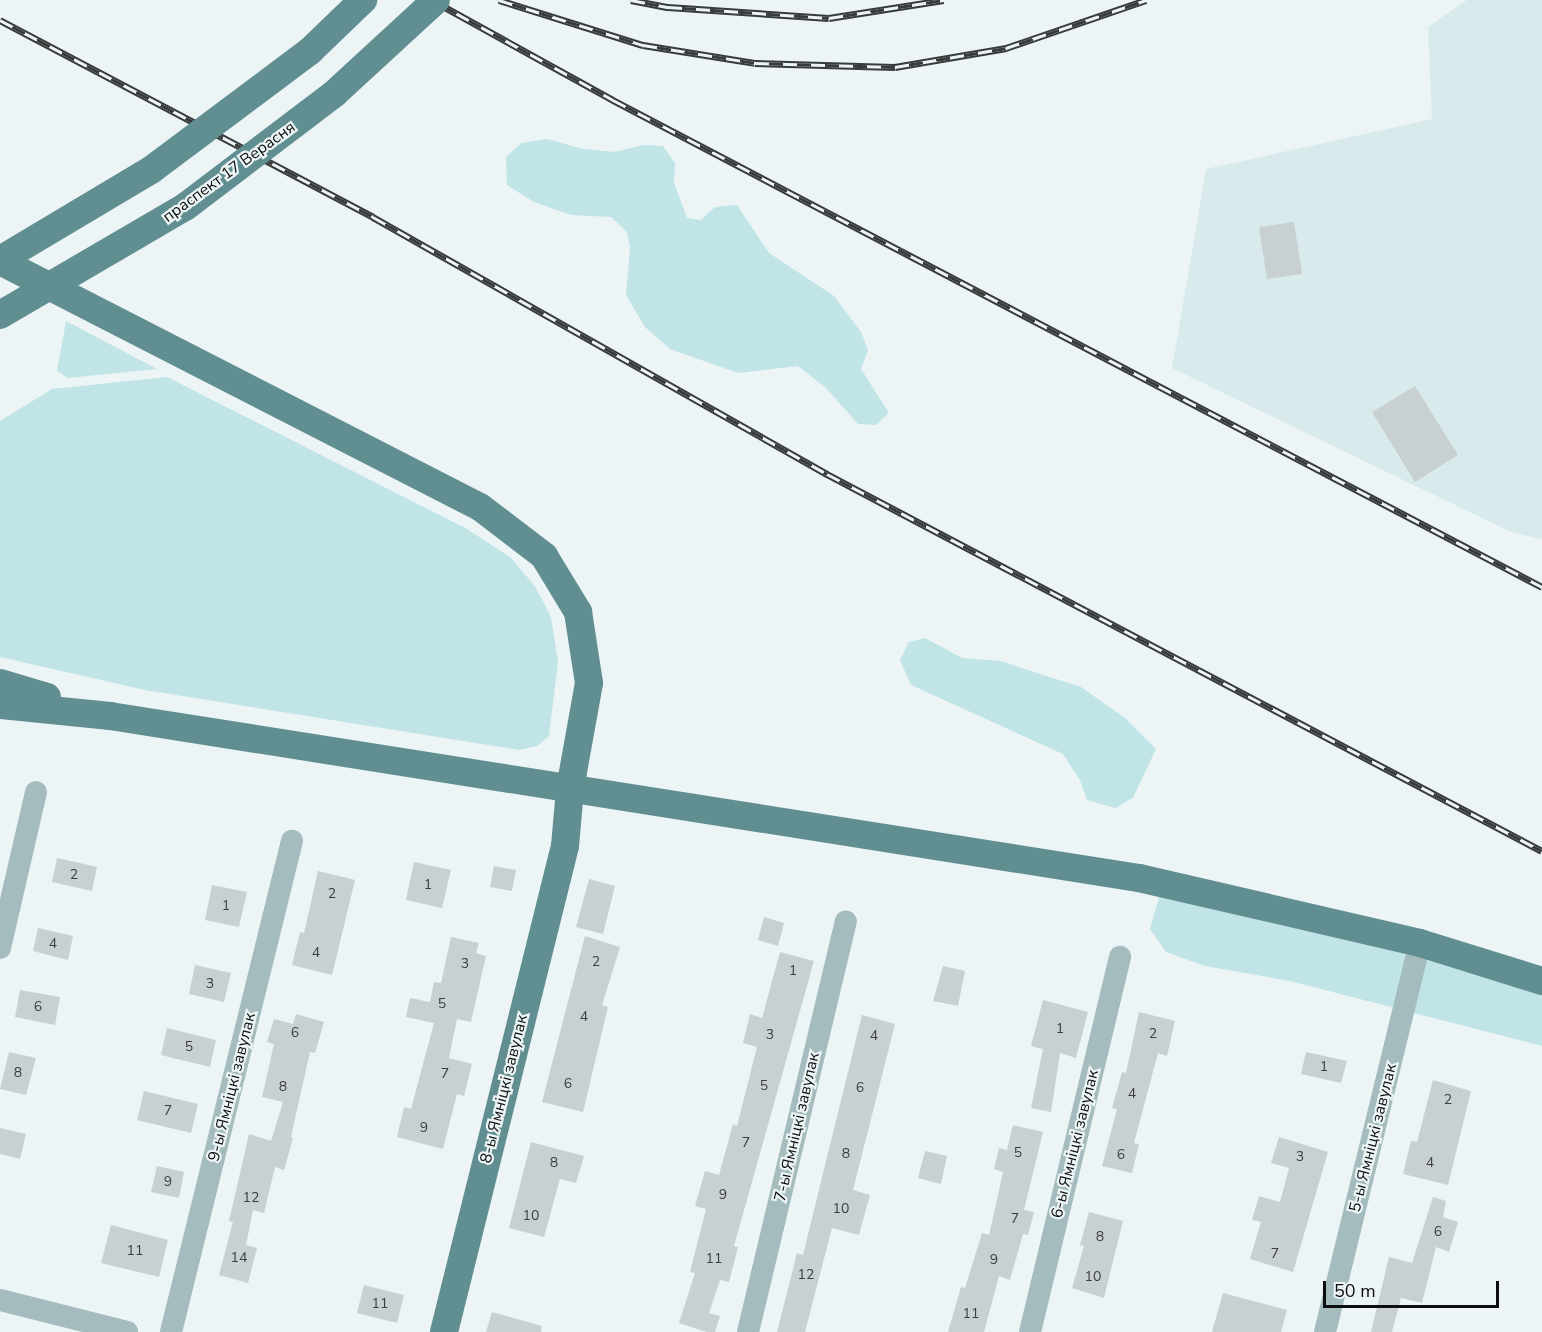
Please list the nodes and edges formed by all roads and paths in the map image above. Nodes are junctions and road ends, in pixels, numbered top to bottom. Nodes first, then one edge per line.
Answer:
1 (363, 0) edge
2 (436, 0) edge
3 (0, 260) edge
4 (0, 315) edge
5 (0, 682) edge
6 (0, 705) edge
7 (110, 716) junction
8 (570, 789) junction
9 (36, 792) dead end
10 (292, 841) dead end
11 (846, 922) dead end
12 (1420, 943) junction
13 (0, 948) edge
14 (1120, 957) dead end
15 (1542, 981) edge
16 (0, 1300) edge
17 (127, 1332) edge
18 (171, 1332) edge
19 (444, 1332) edge
20 (748, 1332) edge
21 (1030, 1332) edge
22 (1325, 1332) edge

1 - 3 main road, bridge
2 - 4 main road, праспект 17 Верасня, bridge
3 - 8 main road, 8-ы Ямніцкі завулак
5 - 7 main road
6 - 7 main road
7 - 8 main road
8 - 12 main road
8 - 19 main road, 8-ы Ямніцкі завулак
9 - 13 street
10 - 18 street, 9-ы Ямніцкі завулак
11 - 20 street, 7-ы Ямніцкі завулак
12 - 15 main road
12 - 22 street, 5-ы Ямніцкі завулак
14 - 21 street, 6-ы Ямніцкі завулак
16 - 17 street

